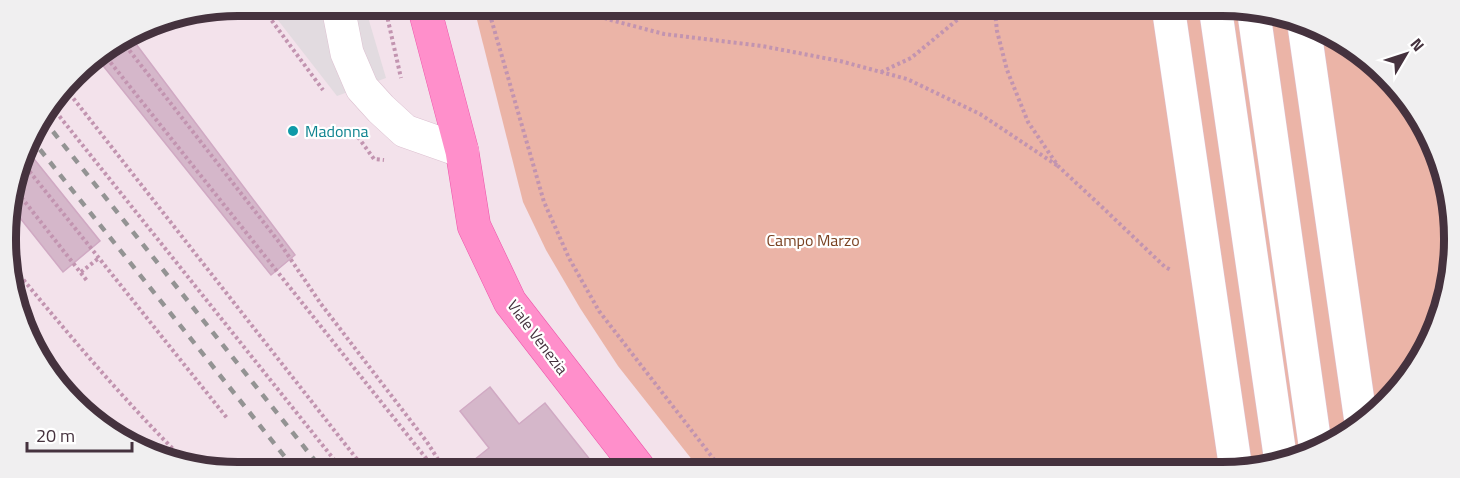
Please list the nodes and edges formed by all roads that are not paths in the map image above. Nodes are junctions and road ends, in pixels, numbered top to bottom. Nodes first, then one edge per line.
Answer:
1 (340, 16) edge
2 (426, 16) edge
3 (1169, 16) edge
4 (1216, 16) edge
5 (1255, 19) edge
6 (1305, 33) edge
7 (462, 151) junction
8 (1360, 413) edge
9 (1315, 441) edge
10 (1280, 454) edge
11 (1235, 461) edge
12 (634, 462) edge

1 - 7 street
2 - 7 main road, Viale Venezia
3 - 11 street
4 - 10 street
5 - 9 street
6 - 8 street
7 - 12 main road, Viale Venezia

